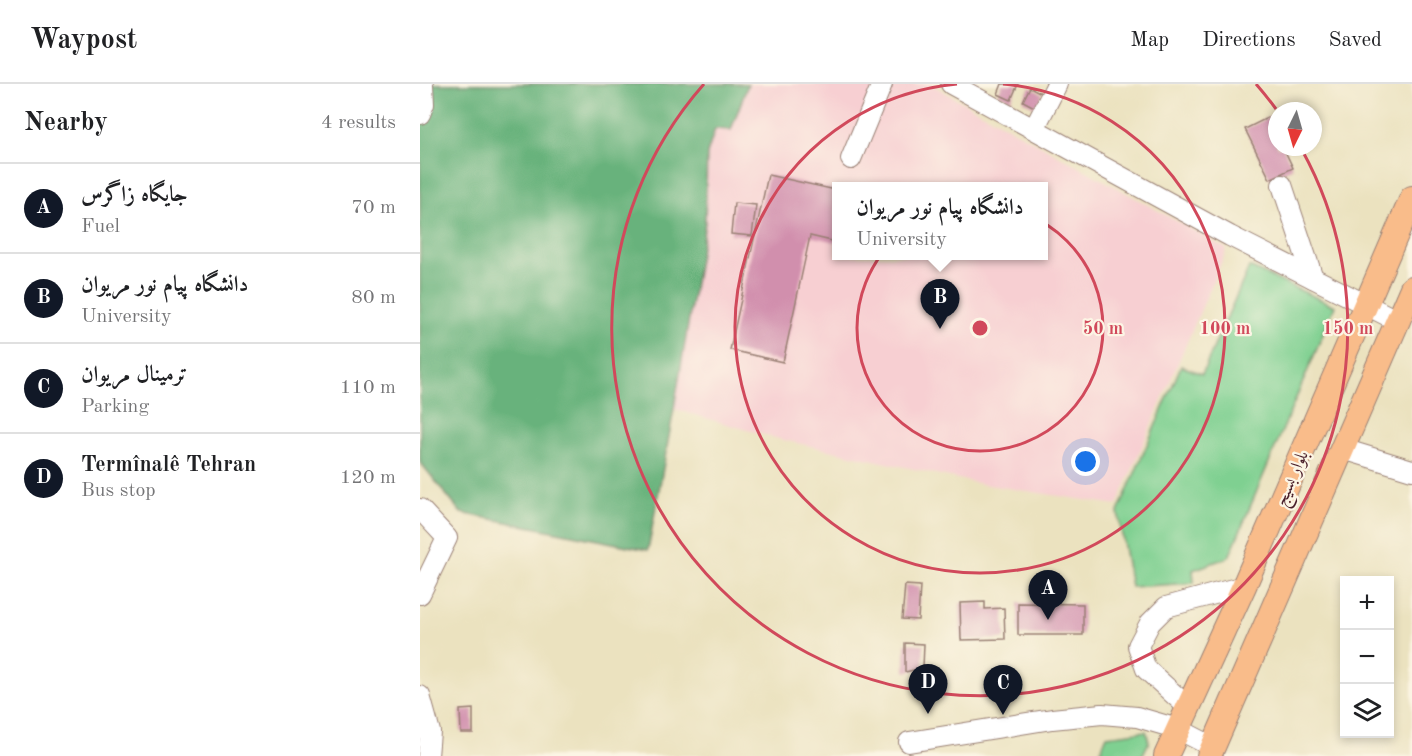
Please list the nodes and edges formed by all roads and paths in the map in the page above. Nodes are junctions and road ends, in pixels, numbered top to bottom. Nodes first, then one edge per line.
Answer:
1 (423, 84) edge
2 (882, 84) edge
3 (951, 84) edge
4 (1057, 84) edge
5 (420, 114) edge
6 (1034, 129) junction
7 (851, 159) dead end
8 (1282, 185) dead end
9 (1412, 198) edge
10 (1313, 278) junction
11 (1412, 288) edge
12 (1367, 305) junction
13 (1398, 321) junction
14 (1343, 448) junction
15 (1412, 470) edge
16 (420, 509) edge
17 (1244, 586) junction
18 (420, 594) edge
19 (420, 696) edge
20 (1189, 708) junction
21 (1178, 729) junction
22 (909, 742) dead end
23 (1211, 751) edge
24 (428, 756) edge
25 (1166, 756) edge

1 - 5 street
2 - 7 street
3 - 6 street
4 - 6 street
6 - 10 street
8 - 10 street
9 - 12 main road, بلوار بسیج
10 - 12 street
11 - 13 main road, بلوار بسیج
12 - 13 street
12 - 17 main road, بلوار بسیج
13 - 14 main road, بلوار بسیج
14 - 15 street
14 - 23 main road, بلوار بسیج
16 - 18 street
17 - 20 main road, بلوار بسیج
17 - 20 street
19 - 24 street
20 - 21 main road, بلوار بسیج
21 - 22 street
21 - 23 street
21 - 25 main road, بلوار بسیج

